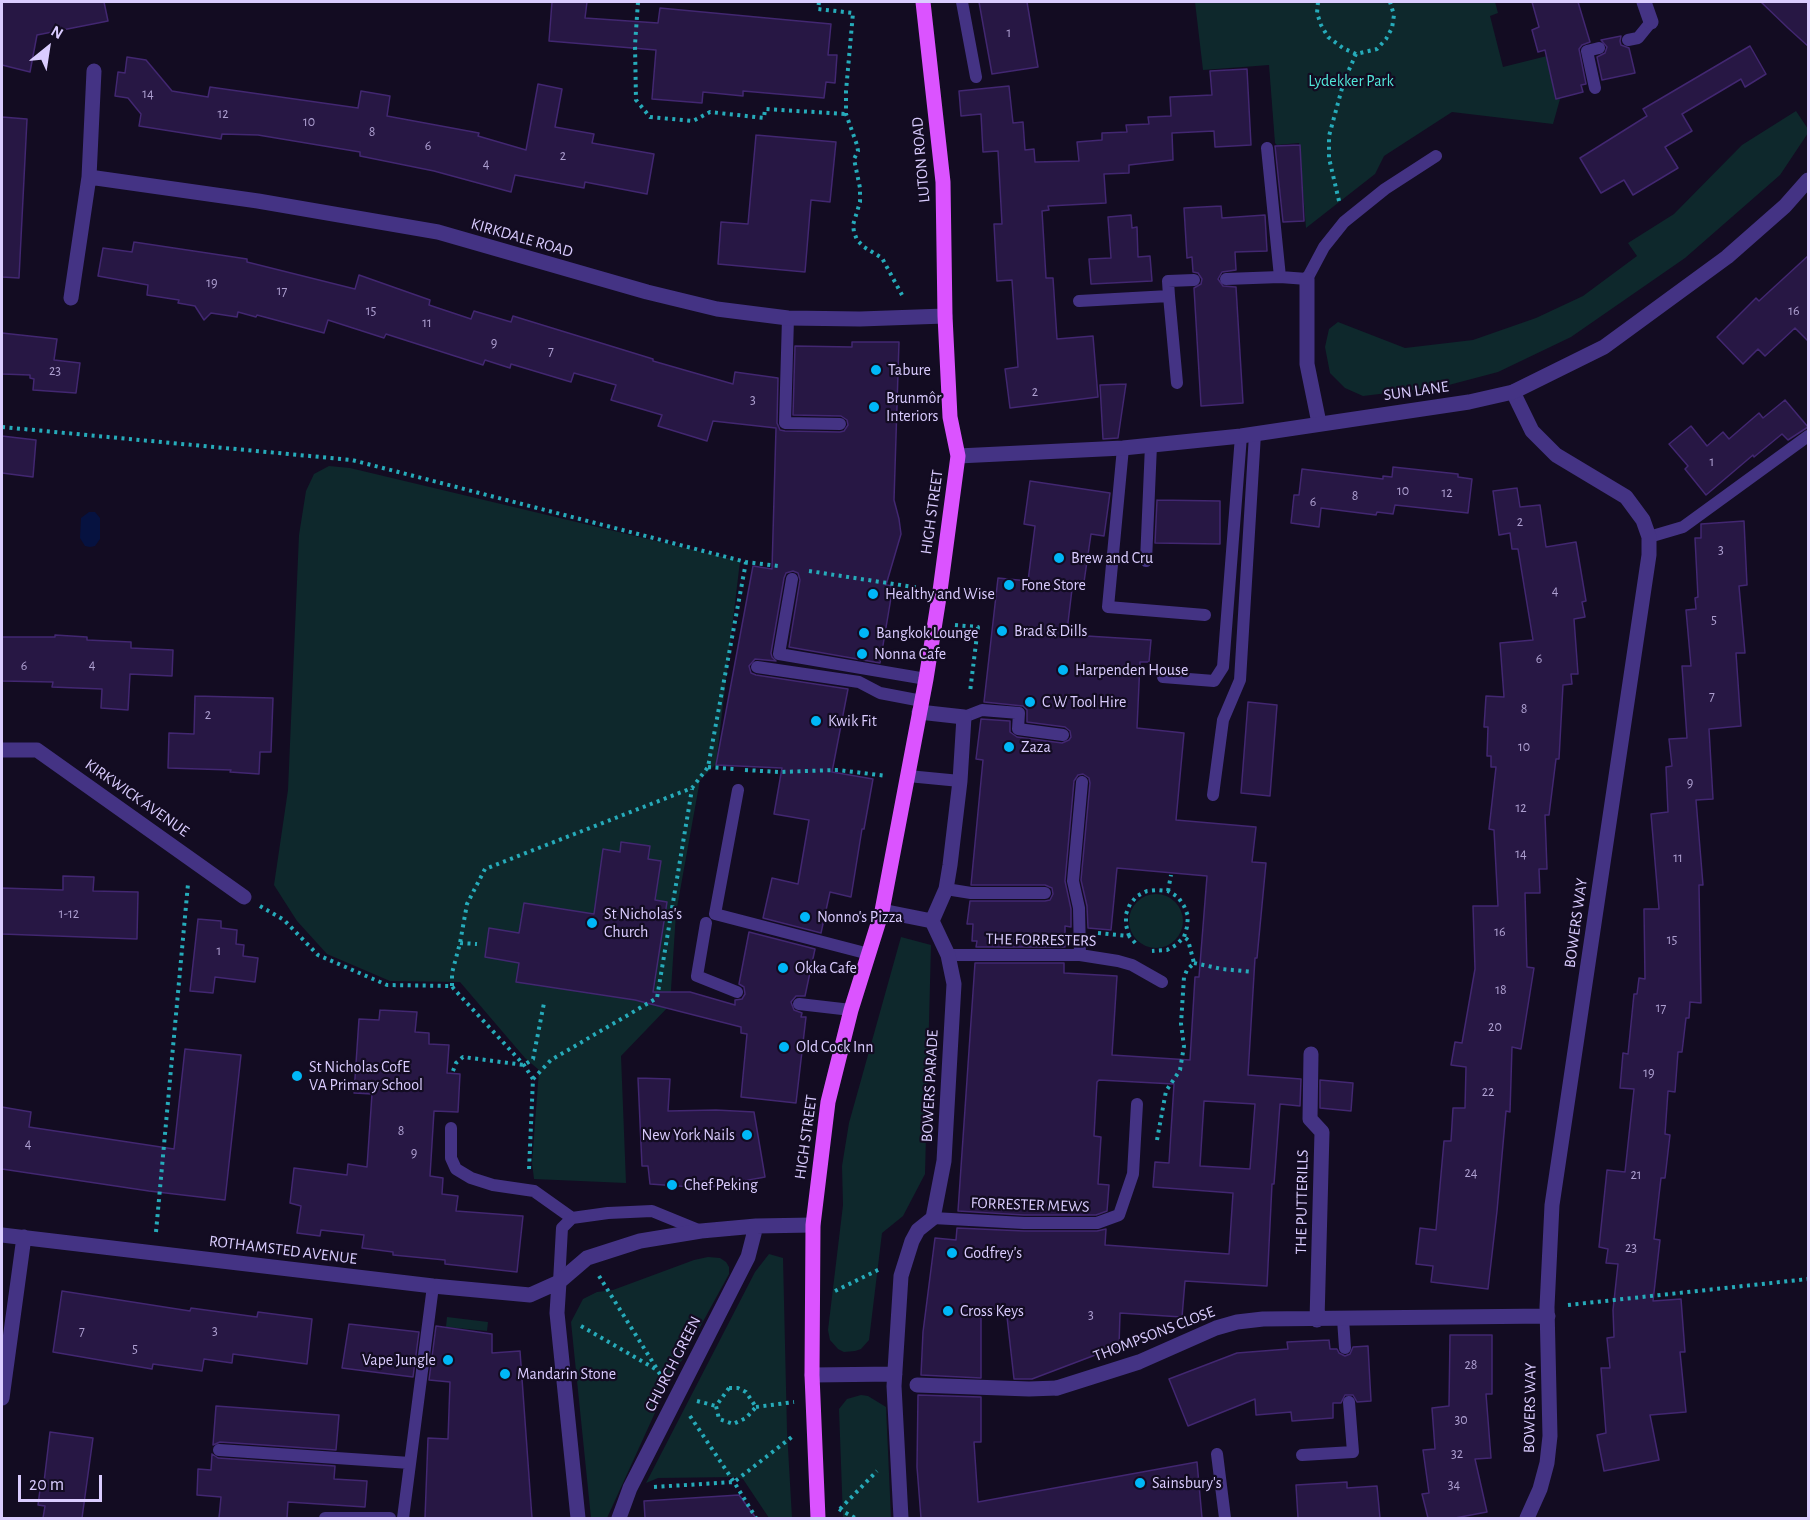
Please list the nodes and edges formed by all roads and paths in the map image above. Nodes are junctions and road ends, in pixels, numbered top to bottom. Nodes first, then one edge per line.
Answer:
1 (638, 2) edge
2 (819, 2) edge
3 (923, 2) edge
4 (962, 2) edge
5 (1318, 2) edge
6 (1390, 2) edge
7 (1644, 2) edge
8 (1651, 22) joint
9 (1628, 40) dead end
10 (1599, 48) dead end
11 (1356, 54) junction
12 (94, 71) dead end
13 (976, 77) dead end
14 (1595, 88) dead end
15 (846, 114) junction
16 (1266, 147) dead end
17 (1436, 156) dead end
18 (89, 177) junction
19 (1809, 180) edge
20 (1344, 222) junction
21 (1280, 277) junction
22 (1226, 279) dead end
23 (1307, 279) junction
24 (1194, 280) dead end
25 (1169, 296) junction
26 (71, 298) dead end
27 (1079, 301) dead end
28 (945, 316) junction
29 (915, 317) junction
30 (788, 318) junction
31 (1177, 383) dead end
32 (1513, 392) junction
33 (1318, 423) junction
34 (840, 424) dead end
35 (2, 427) edge
36 (1248, 435) junction
37 (1809, 436) edge
38 (1151, 446) junction
39 (1124, 448) junction
40 (958, 456) junction
41 (1649, 537) junction
42 (1146, 561) dead end
43 (746, 562) junction
44 (780, 567) dead end
45 (803, 570) dead end
46 (792, 579) dead end
47 (940, 591) junction
48 (1205, 615) dead end
49 (934, 623) junction
50 (758, 667) dead end
51 (1163, 677) dead end
52 (926, 679) junction
53 (920, 706) junction
54 (964, 717) junction
55 (1063, 735) dead end
56 (2, 750) edge
57 (708, 767) junction
58 (908, 776) junction
59 (960, 780) junction
60 (1082, 782) dead end
61 (692, 788) junction
62 (738, 790) dead end
63 (1213, 795) dead end
64 (190, 857) junction
65 (1171, 875) dead end
66 (946, 889) junction
67 (1168, 891) junction
68 (1045, 893) dead end
69 (244, 897) joint
70 (882, 911) junction
71 (932, 921) junction
72 (706, 923) dead end
73 (1079, 932) junction
74 (1129, 936) junction
75 (1184, 937) junction
76 (460, 943) junction
77 (477, 944) dead end
78 (869, 954) junction
79 (948, 955) junction
80 (1080, 955) junction
81 (1194, 963) junction
82 (1253, 972) dead end
83 (1162, 981) dead end
84 (452, 986) junction
85 (737, 992) dead end
86 (544, 1003) dead end
87 (799, 1004) dead end
88 (851, 1010) junction
89 (1311, 1054) dead end
90 (524, 1065) junction
91 (453, 1071) dead end
92 (533, 1079) junction
93 (1137, 1104) dead end
94 (451, 1128) dead end
95 (1135, 1146) junction
96 (534, 1191) junction
97 (572, 1218) junction
98 (933, 1218) junction
99 (813, 1225) junction
100 (756, 1226) junction
101 (701, 1231) junction
102 (2, 1235) edge
103 (24, 1238) junction
104 (154, 1253) junction
105 (908, 1256) junction
106 (587, 1258) junction
107 (1809, 1279) edge
108 (559, 1282) junction
109 (433, 1286) junction
110 (811, 1294) junction
111 (1548, 1311) junction
112 (557, 1312) junction
113 (1343, 1319) junction
114 (1317, 1320) junction
115 (1345, 1348) dead end
116 (657, 1370) junction
117 (895, 1374) junction
118 (812, 1375) junction
119 (917, 1384) dead end
120 (676, 1395) junction
121 (2, 1398) edge
122 (813, 1399) junction
123 (1349, 1402) dead end
124 (756, 1407) junction
125 (814, 1420) junction
126 (219, 1450) dead end
127 (898, 1450) junction
128 (1217, 1454) dead end
129 (1302, 1455) dead end
130 (410, 1463) junction
131 (734, 1482) junction
132 (630, 1488) junction
133 (840, 1509) dead end
134 (325, 1518) edge
135 (390, 1518) edge
136 (403, 1518) edge
137 (578, 1518) edge
138 (619, 1518) edge
139 (756, 1518) edge
140 (818, 1518) edge
141 (901, 1518) edge
142 (1225, 1518) edge
143 (1527, 1518) edge

1 - 15 path
2 - 15 path
3 - 28 main road, LUTON ROAD
4 - 13 lane
5 - 11 path
6 - 11 path
7 - 8 street
8 - 9 lane
10 - 14 lane
11 - 20 path
12 - 18 street
15 - 29 path
16 - 21 lane
17 - 20 lane
18 - 26 street
18 - 30 street, KIRKDALE ROAD
19 - 32 street, SUN LANE
20 - 23 lane
21 - 22 lane
21 - 23 lane
23 - 33 street
24 - 25 lane
25 - 27 lane
25 - 31 lane
28 - 29 street, KIRKDALE ROAD
28 - 40 main road, HIGH STREET
29 - 30 street, KIRKDALE ROAD
30 - 34 lane
32 - 33 street, SUN LANE
32 - 41 street
33 - 36 street, SUN LANE
35 - 43 path
36 - 38 street, SUN LANE
36 - 51 lane
36 - 63 lane
37 - 41 lane
38 - 39 street, SUN LANE
38 - 42 lane
39 - 40 street, SUN LANE
39 - 48 lane
40 - 47 main road, HIGH STREET
41 - 111 street, BOWERS WAY
43 - 44 path
43 - 57 path
45 - 47 path
46 - 52 lane
47 - 49 main road, HIGH STREET
49 - 52 main road, HIGH STREET
49 - 54 path
50 - 53 lane
52 - 53 main road, HIGH STREET
53 - 54 street
53 - 58 main road, HIGH STREET
54 - 55 lane
54 - 59 street
56 - 64 street, KIRKWICK AVENUE
57 - 58 path
57 - 61 path
58 - 59 lane
58 - 70 main road, HIGH STREET
59 - 66 street
60 - 73 lane
61 - 76 path
61 - 92 path
62 - 78 lane
64 - 69 street, KIRKWICK AVENUE
64 - 104 path
65 - 67 path
66 - 68 lane
66 - 71 street
67 - 74 path
67 - 75 path
69 - 84 path
70 - 71 street
70 - 78 main road, HIGH STREET
71 - 79 street
72 - 85 lane
73 - 74 path
73 - 80 lane
74 - 75 path
75 - 81 path
76 - 77 path
76 - 84 path
78 - 88 main road, HIGH STREET
79 - 80 lane, THE FORRESTERS
79 - 98 street, BOWERS PARADE
80 - 83 lane, THE FORRESTERS
81 - 82 path
81 - 95 path
84 - 90 path
86 - 90 path
87 - 88 lane
88 - 99 main road, HIGH STREET
89 - 114 street, THE PUTTERILLS
90 - 91 path
90 - 92 path
92 - 96 path
93 - 95 lane, FORRESTER MEWS
94 - 96 lane
95 - 98 lane, FORRESTER MEWS
96 - 97 lane
97 - 101 lane
97 - 108 lane
98 - 105 street
99 - 100 street
99 - 110 main road, HIGH STREET
100 - 101 street
100 - 120 street, CHURCH GREEN
101 - 106 street
102 - 103 street, ROTHAMSTED AVENUE
103 - 104 street, ROTHAMSTED AVENUE
103 - 121 street
104 - 109 street, ROTHAMSTED AVENUE
105 - 110 path
105 - 117 street
106 - 108 street
106 - 116 path
107 - 111 path
108 - 109 street, ROTHAMSTED AVENUE
108 - 112 street
109 - 130 lane
110 - 118 main road, HIGH STREET
111 - 113 street, THOMPSONS CLOSE
111 - 143 street, BOWERS WAY
112 - 116 path
112 - 137 street
113 - 114 street, THOMPSONS CLOSE
113 - 115 lane
114 - 119 street, THOMPSONS CLOSE
116 - 120 path
117 - 118 street
117 - 127 street
118 - 122 main road, HIGH STREET
120 - 131 path
120 - 132 street, CHURCH GREEN
122 - 124 path
122 - 125 main road, HIGH STREET
123 - 129 lane
124 - 124 path
125 - 131 path
125 - 140 main road, HIGH STREET
126 - 130 lane
127 - 133 path
127 - 141 street
128 - 142 lane
130 - 136 lane
131 - 132 path
131 - 139 path
132 - 138 street, CHURCH GREEN
134 - 135 lane

